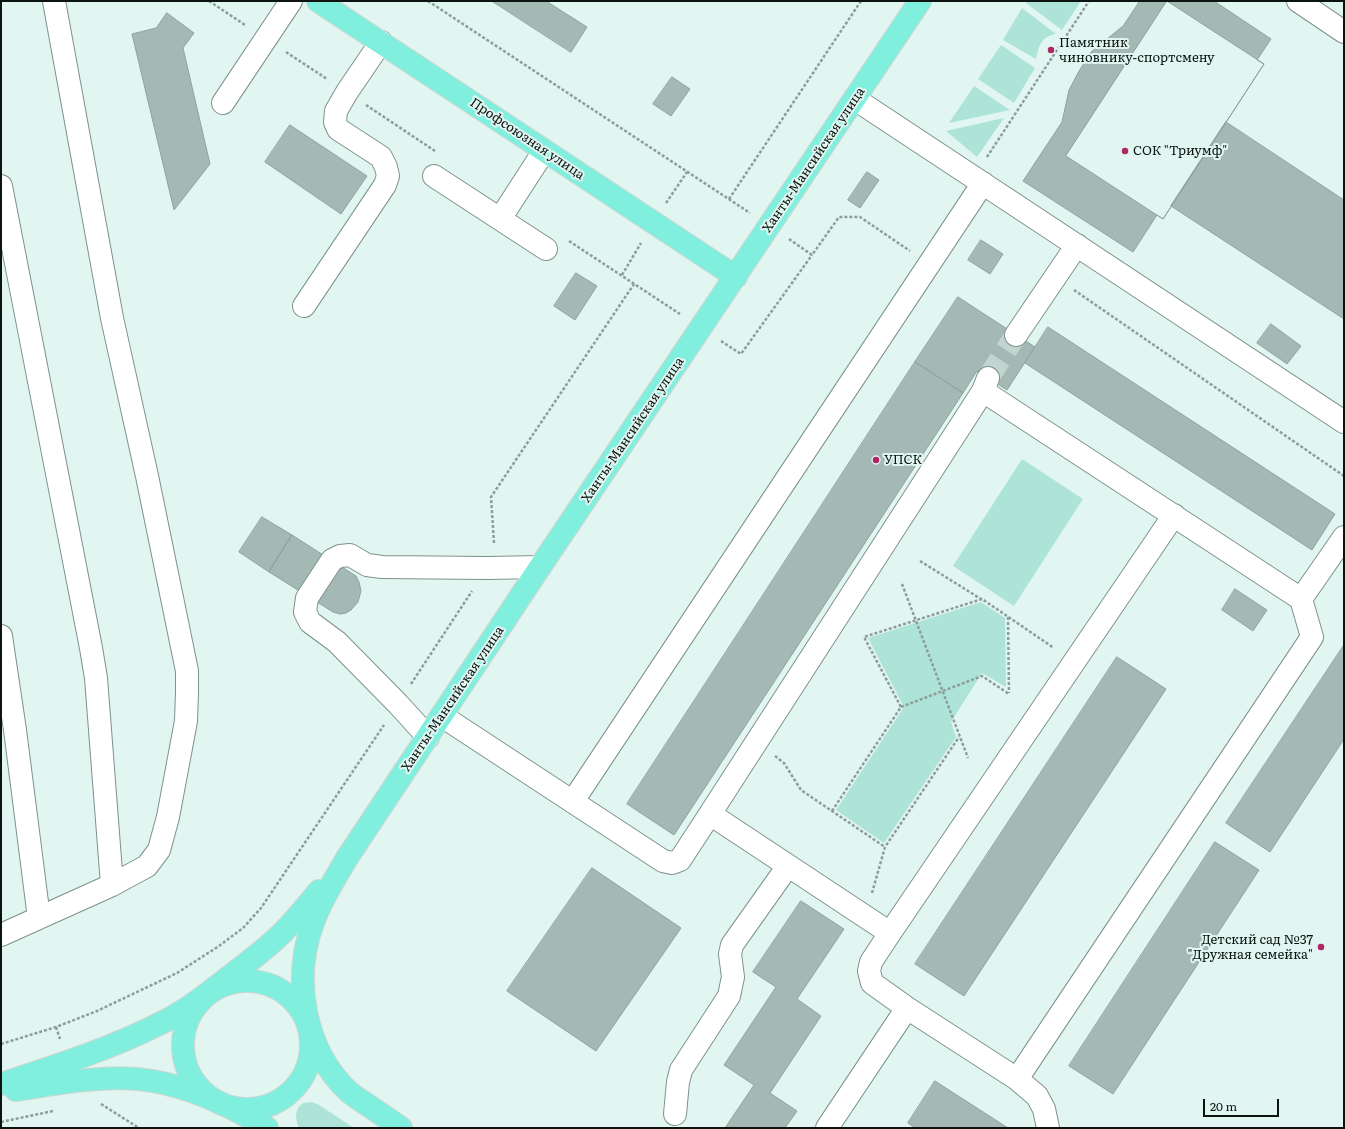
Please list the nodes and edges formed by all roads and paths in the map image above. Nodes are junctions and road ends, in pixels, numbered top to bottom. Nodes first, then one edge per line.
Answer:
1 (54, 1) edge
2 (209, 1) edge
3 (292, 1) edge
4 (318, 1) edge
5 (428, 1) edge
6 (861, 1) edge
7 (920, 1) edge
8 (1089, 1) edge
9 (1298, 1) edge
10 (1344, 32) edge
11 (266, 39) junction
12 (381, 42) junction
13 (347, 92) junction
14 (854, 99) junction
15 (223, 103) dead end
16 (544, 151) junction
17 (439, 154) dead end
18 (434, 176) dead end
19 (983, 183) junction
20 (1, 186) edge
21 (729, 200) junction
22 (500, 219) junction
23 (770, 226) junction
24 (555, 243) joint
25 (1077, 245) junction
26 (930, 264) junction
27 (736, 277) junction
28 (1055, 277) junction
29 (304, 306) dead end
30 (1016, 335) tunnel mouth
31 (1344, 422) edge
32 (1344, 476) edge
33 (1174, 515) junction
34 (1344, 537) edge
35 (920, 561) dead end
36 (488, 568) junction
37 (540, 568) junction
38 (902, 584) dead end
39 (982, 599) junction
40 (1301, 599) junction
41 (1008, 617) junction
42 (916, 620) junction
43 (1, 636) edge
44 (1058, 650) dead end
45 (942, 692) junction
46 (398, 704) junction
47 (901, 707) junction
48 (442, 716) junction
49 (959, 737) junction
50 (428, 738) junction
51 (773, 754) dead end
52 (968, 758) dead end
53 (573, 801) junction
54 (832, 811) junction
55 (710, 814) junction
56 (885, 847) junction
57 (347, 858) junction
58 (788, 866) junction
59 (112, 885) junction
60 (871, 896) dead end
61 (39, 918) junction
62 (890, 932) junction
63 (1, 935) edge
64 (209, 993) junction
65 (907, 1008) junction
66 (310, 1029) junction
67 (1, 1044) edge
68 (1016, 1079) junction
69 (1, 1084) edge
70 (1, 1092) edge
71 (98, 1102) dead end
72 (221, 1103) junction
73 (54, 1110) dead end
74 (675, 1114) dead end
75 (1, 1122) edge
76 (139, 1128) edge
77 (267, 1128) edge
78 (401, 1128) edge
79 (827, 1128) edge
80 (1048, 1128) edge

1 - 59 lane
2 - 11 path
3 - 11 lane
4 - 12 main road, Профсоюзная улица
5 - 21 path
6 - 21 path
7 - 14 main road, Ханты-Мансийская улица
8 - 19 path
9 - 10 lane
11 - 13 path
11 - 15 lane
12 - 13 lane
12 - 16 main road, Профсоюзная улица
13 - 17 path
13 - 29 lane
14 - 19 lane
14 - 23 main road, Ханты-Мансийская улица
16 - 22 lane
16 - 27 main road, Профсоюзная улица
18 - 22 lane
19 - 25 lane
19 - 26 lane
20 - 59 lane
21 - 23 path
22 - 24 lane
23 - 26 path
23 - 27 main road, Ханты-Мансийская улица
24 - 36 path
25 - 28 lane
25 - 31 lane
26 - 53 lane
27 - 37 main road, Ханты-Мансийская улица
28 - 30 lane
28 - 32 path
33 - 40 lane
33 - 55 lane
33 - 62 lane
34 - 40 lane
35 - 39 path
36 - 37 lane
36 - 46 path
36 - 46 lane
37 - 48 main road, Ханты-Мансийская улица
38 - 42 path
39 - 41 path
39 - 42 path
40 - 68 lane
41 - 44 path
41 - 45 path
42 - 45 path
42 - 47 path
43 - 61 lane
45 - 47 path
45 - 49 path
46 - 50 lane
46 - 67 path
47 - 54 path
48 - 50 main road, Ханты-Мансийская улица
48 - 53 lane
49 - 52 path
49 - 56 path
50 - 57 main road, Ханты-Мансийская улица
51 - 54 path
53 - 55 lane
54 - 56 path
55 - 58 lane
56 - 60 path
57 - 64 main road, Ханты-Мансийская улица
57 - 66 main road, Ханты-Мансийская улица
58 - 62 lane
58 - 74 lane
59 - 61 lane
61 - 63 lane
62 - 65 lane
64 - 66 main road
64 - 69 main road
64 - 72 main road
65 - 68 lane
65 - 79 lane
66 - 72 main road
66 - 78 main road
68 - 80 lane
70 - 72 main road
71 - 76 path
72 - 77 main road
73 - 75 path

